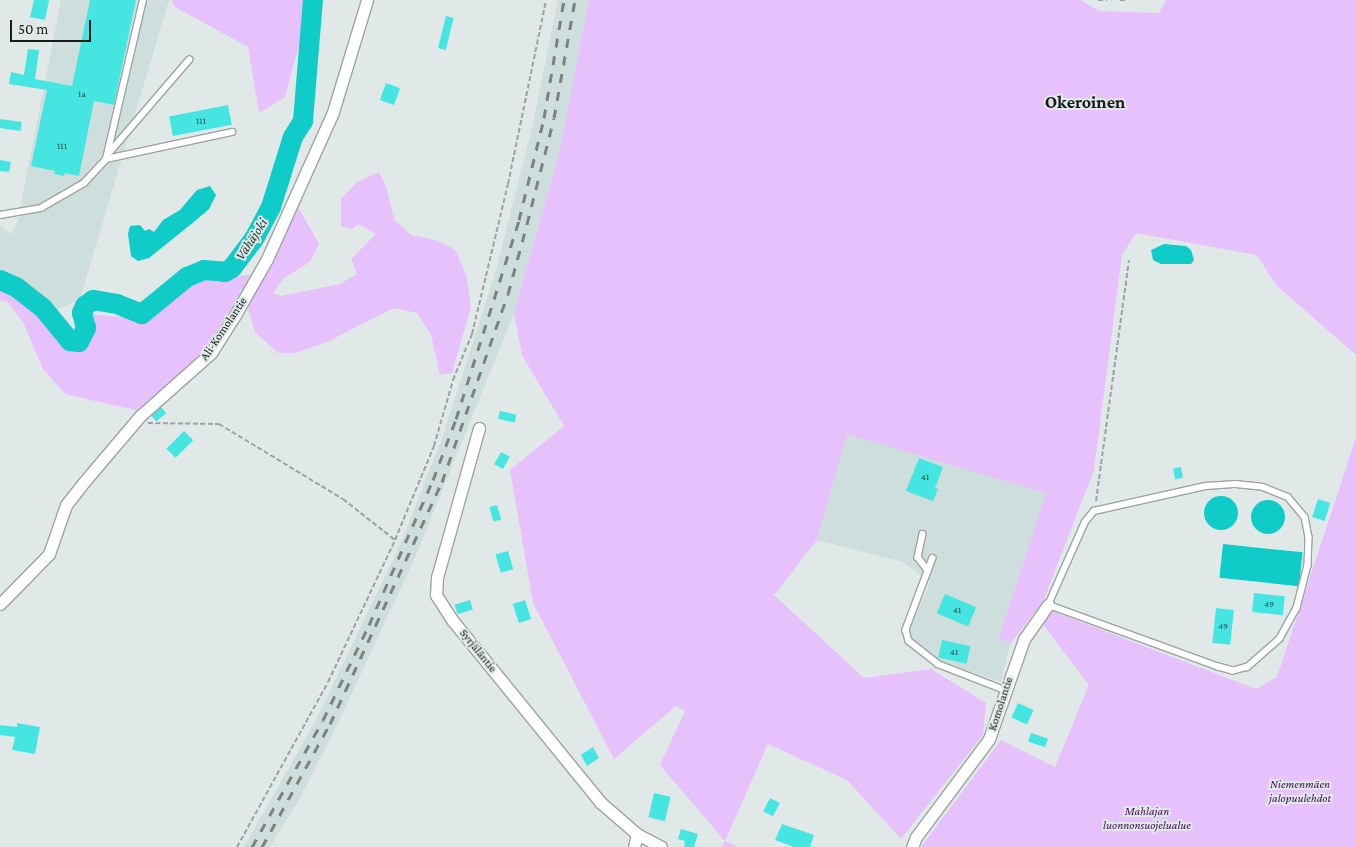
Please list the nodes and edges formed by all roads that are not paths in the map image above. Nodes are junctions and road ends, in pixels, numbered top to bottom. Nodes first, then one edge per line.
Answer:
1 (143, 0) edge
2 (367, 0) edge
3 (189, 60) dead end
4 (232, 132) dead end
5 (107, 157) junction
6 (0, 215) edge
7 (479, 428) dead end
8 (923, 534) dead end
9 (933, 558) dead end
10 (928, 571) junction
11 (0, 604) edge
12 (1048, 605) junction
13 (1005, 690) junction
14 (637, 834) junction
15 (634, 847) edge
16 (661, 847) edge
17 (912, 847) edge

1 - 5 lane
2 - 11 street, Ali-Komolantie
3 - 5 lane
4 - 5 lane
5 - 6 lane
7 - 14 street, Syrjäläntie
8 - 10 lane
9 - 10 lane
10 - 13 lane
12 - 12 lane
12 - 13 street, Komolantie
13 - 17 street, Komolantie
14 - 15 street
14 - 16 street, Syrjäläntie

